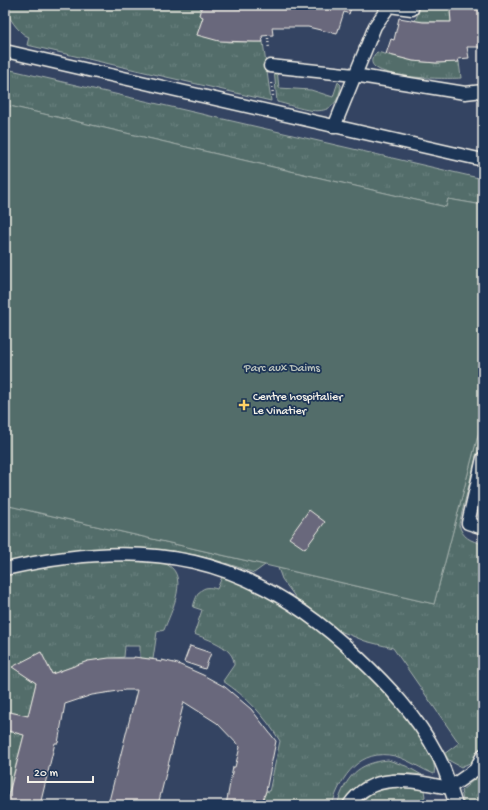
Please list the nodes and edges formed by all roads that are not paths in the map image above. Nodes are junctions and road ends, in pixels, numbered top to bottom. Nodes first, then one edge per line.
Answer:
1 (389, 6) edge
2 (412, 9) dead end
3 (5, 51) edge
4 (270, 66) dead end
5 (354, 75) junction
6 (483, 90) edge
7 (334, 127) junction
8 (483, 160) edge
9 (483, 458) edge
10 (483, 528) edge
11 (5, 569) edge
12 (483, 756) edge
13 (449, 788) junction
14 (349, 805) edge
15 (456, 805) edge

1 - 2 lane
1 - 5 lane
3 - 7 lane
4 - 5 lane
5 - 6 lane
5 - 7 lane
7 - 8 lane
9 - 10 lane
11 - 13 lane
12 - 13 lane
13 - 14 lane
13 - 15 lane

